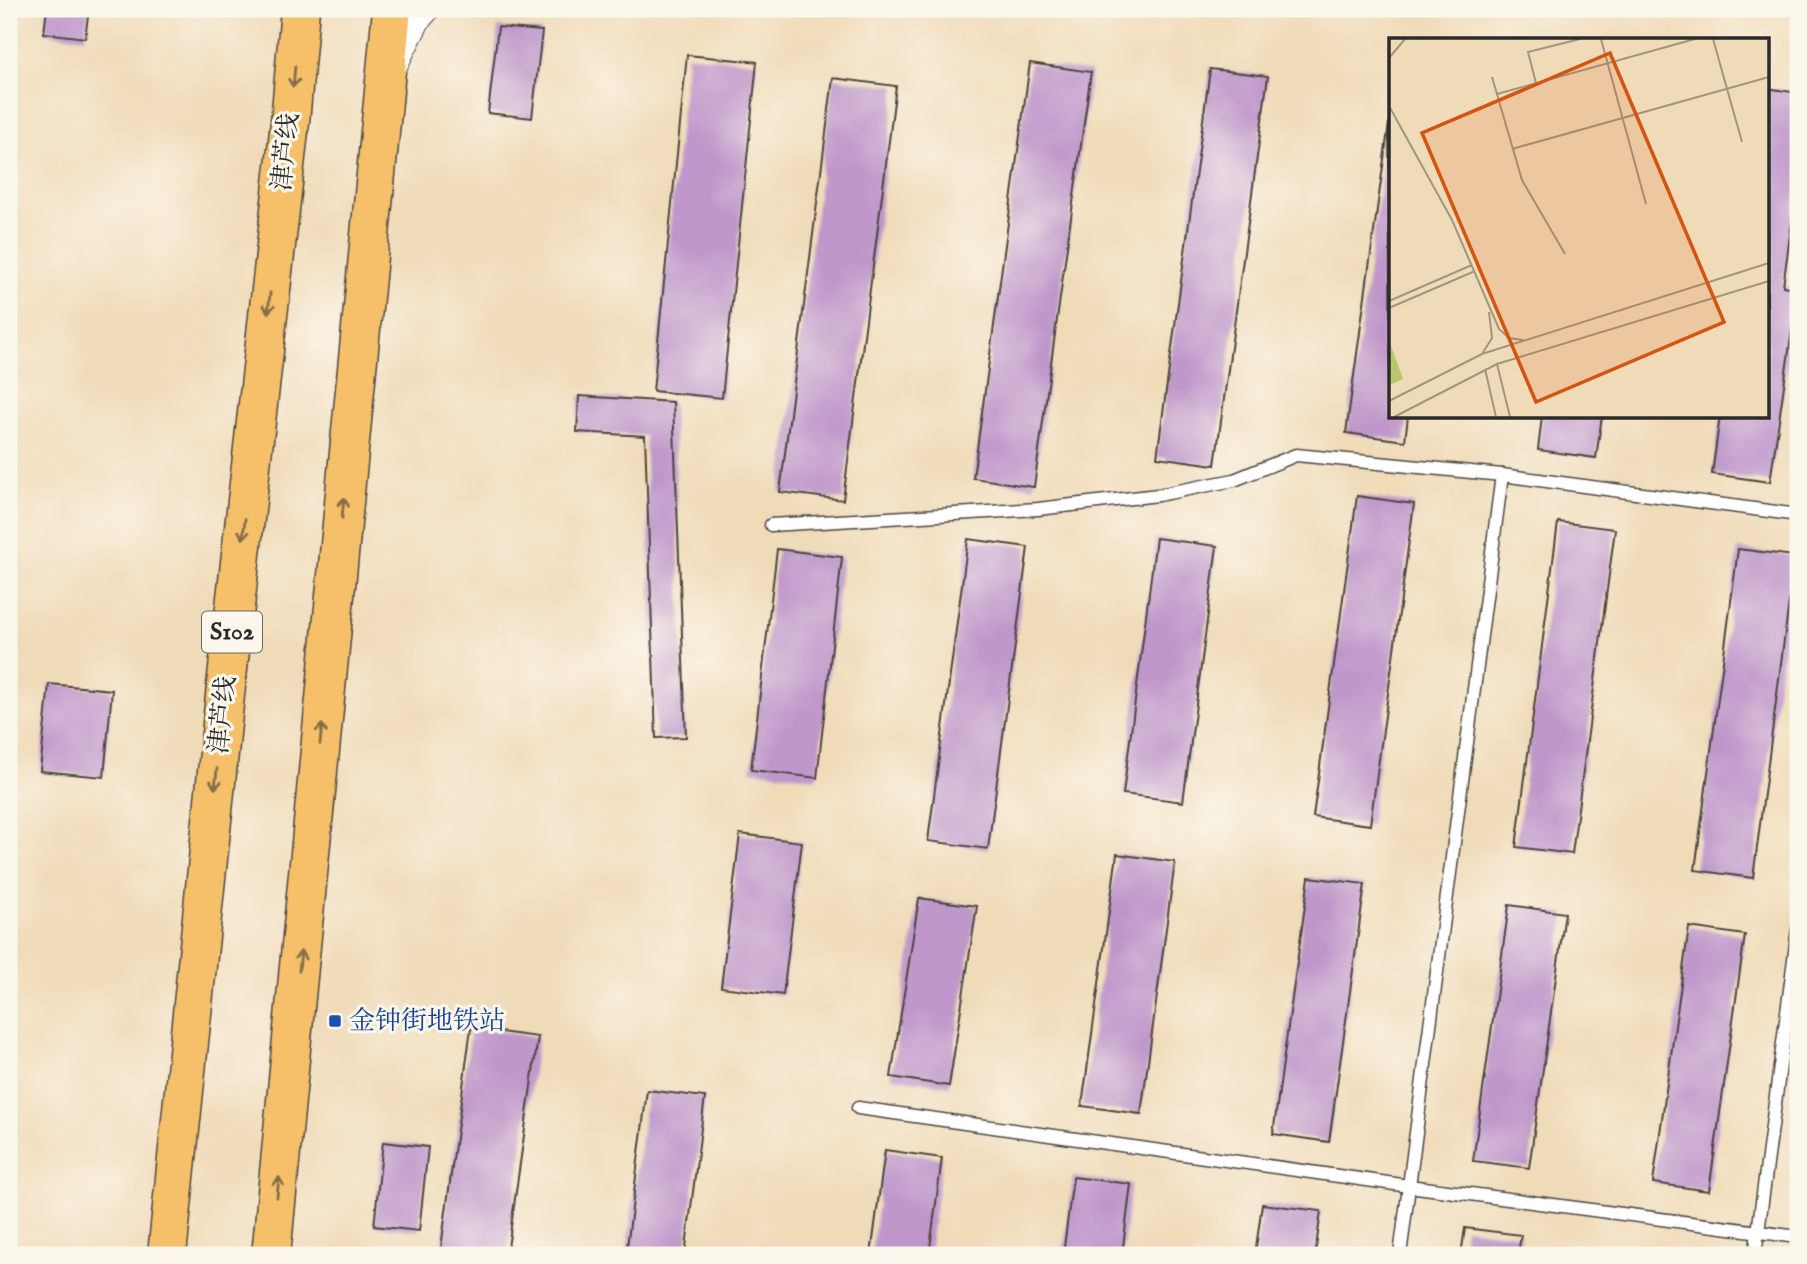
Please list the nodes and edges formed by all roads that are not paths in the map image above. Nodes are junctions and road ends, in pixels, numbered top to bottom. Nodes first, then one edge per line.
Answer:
1 (300, 9) edge
2 (392, 9) edge
3 (424, 9) edge
4 (385, 80) junction
5 (1502, 475) junction
6 (1798, 516) edge
7 (771, 525) dead end
8 (1798, 929) edge
9 (858, 1108) dead end
10 (1409, 1186) junction
11 (1758, 1231) junction
12 (1798, 1237) edge
13 (167, 1255) edge
14 (271, 1255) edge
15 (1400, 1255) edge
16 (1755, 1255) edge

1 -> 13 highway, 津芦线 / S102
2 - 4 highway
3 - 4 street
14 -> 4 highway
5 - 6 lane
5 - 7 lane
5 - 10 lane
8 - 11 lane
9 - 10 lane
10 - 11 lane
10 - 15 lane
11 - 12 lane
11 - 16 lane

